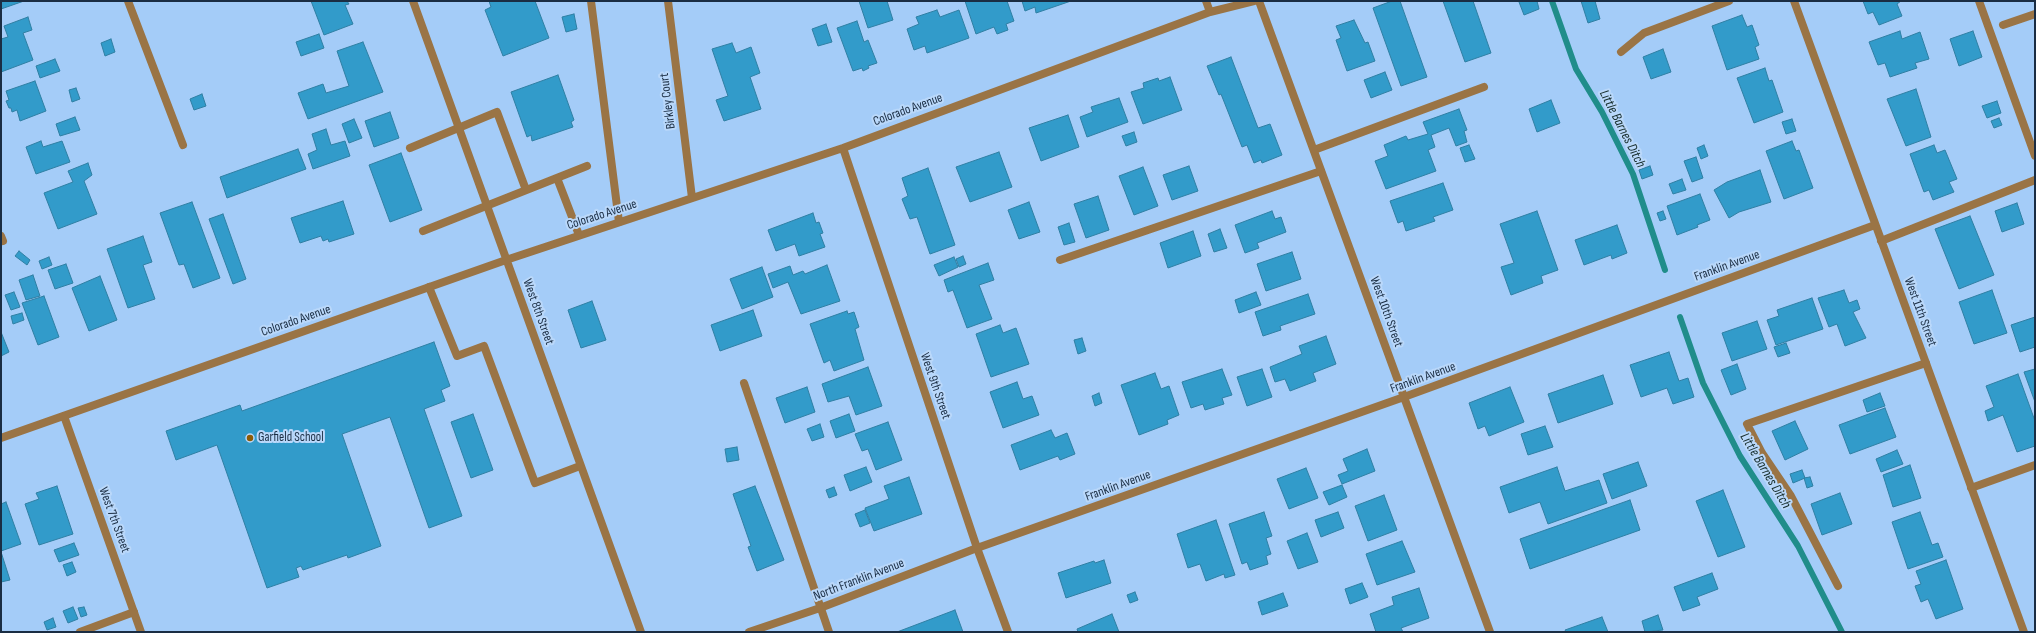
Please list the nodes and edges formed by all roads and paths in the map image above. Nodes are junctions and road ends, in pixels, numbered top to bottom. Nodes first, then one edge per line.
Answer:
1 (128, 1) edge
2 (413, 1) edge
3 (591, 1) edge
4 (668, 1) edge
5 (1206, 1) edge
6 (1254, 1) edge
7 (1258, 1) edge
8 (1729, 1) edge
9 (1794, 1) edge
10 (1979, 1) edge
11 (1210, 12) junction
12 (2035, 14) edge
13 (2003, 25) dead end
14 (1621, 52) dead end
15 (1484, 87) dead end
16 (459, 127) junction
17 (183, 145) dead end
18 (410, 148) dead end
19 (843, 148) junction
20 (1314, 150) junction
21 (2035, 156) edge
22 (586, 166) dead end
23 (1321, 171) junction
24 (557, 178) junction
25 (2035, 180) edge
26 (526, 190) junction
27 (692, 198) junction
28 (487, 205) junction
29 (619, 222) junction
30 (1875, 225) junction
31 (423, 231) dead end
32 (579, 235) junction
33 (1881, 241) junction
34 (506, 260) junction
35 (1060, 260) dead end
36 (429, 287) junction
37 (1926, 363) junction
38 (744, 383) dead end
39 (1404, 397) junction
40 (64, 416) junction
41 (1, 438) edge
42 (2035, 465) edge
43 (580, 466) junction
44 (1971, 488) junction
45 (977, 548) junction
46 (1838, 586) dead end
47 (820, 608) junction
48 (134, 612) junction
49 (80, 632) edge
50 (141, 632) edge
51 (641, 632) edge
52 (749, 632) edge
53 (829, 632) edge
54 (1008, 632) edge
55 (1490, 632) edge
56 (2024, 632) edge

1 - 17 street
2 - 16 street, West 8th Street
3 - 29 street
4 - 27 street, Birkley Court
5 - 11 street
6 - 11 street, Colorado Avenue
7 - 20 street, West 10th Street
8 - 14 street
9 - 30 street, West 11th Street
10 - 21 street
11 - 19 street, Colorado Avenue
12 - 13 street
15 - 20 street
16 - 18 street
16 - 26 street
16 - 28 street, West 8th Street
19 - 27 street, Colorado Avenue
19 - 45 street, West 9th Street
20 - 23 street, West 10th Street
22 - 24 street
23 - 35 street
23 - 39 street, West 10th Street
24 - 26 street
24 - 32 street
25 - 33 street
26 - 28 street
27 - 29 street, Colorado Avenue
28 - 31 street
28 - 34 street, West 8th Street
29 - 32 street, Colorado Avenue
30 - 33 street, West 11th Street
30 - 39 street, Franklin Avenue
32 - 34 street, Colorado Avenue
33 - 37 street, West 11th Street
34 - 36 street, Colorado Avenue
34 - 43 street, West 8th Street
36 - 40 street, Colorado Avenue
36 - 43 street
37 - 44 street, West 11th Street
37 - 46 street
38 - 47 street
39 - 45 street, Franklin Avenue
39 - 55 street, West 10th Street
40 - 41 street, Colorado Avenue
40 - 48 street, West 7th Street
42 - 44 street
43 - 51 street, West 8th Street
44 - 56 street, West 11th Street
45 - 47 street, North Franklin Avenue
45 - 54 street, West 9th Street
47 - 52 street, North Franklin Avenue
47 - 53 street
48 - 49 street
48 - 50 street, West 7th Street

